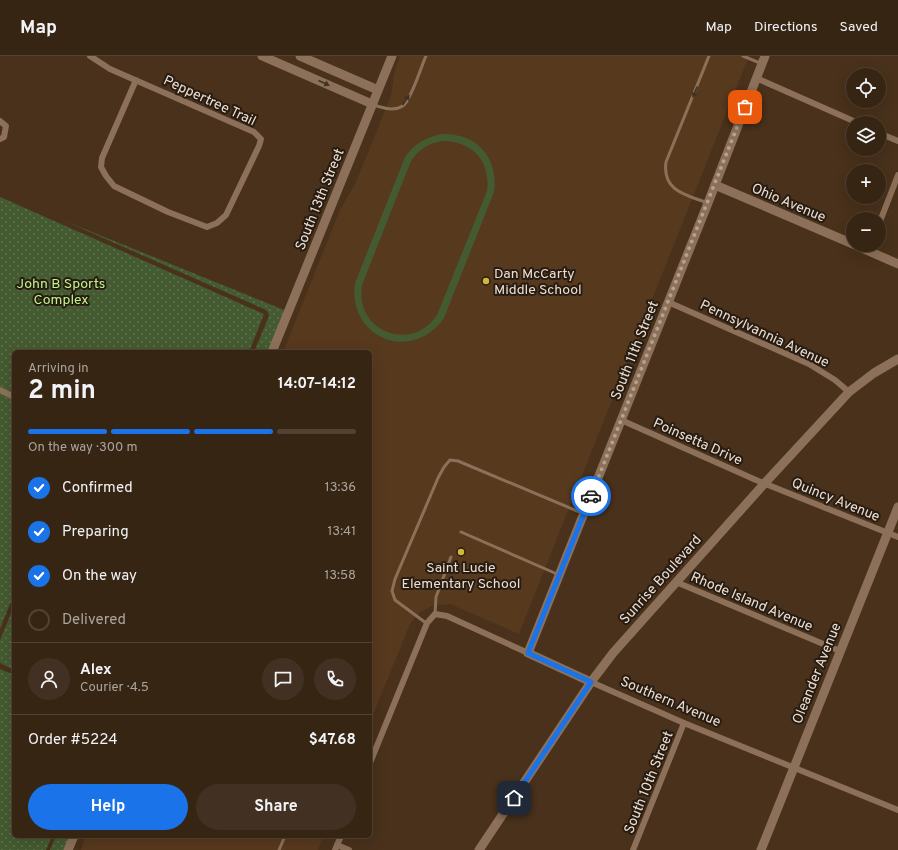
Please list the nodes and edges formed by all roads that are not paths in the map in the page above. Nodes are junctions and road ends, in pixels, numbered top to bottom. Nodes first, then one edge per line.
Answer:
1 (90, 56) edge
2 (262, 56) edge
3 (300, 56) edge
4 (392, 56) edge
5 (426, 56) edge
6 (709, 56) edge
7 (743, 56) edge
8 (764, 60) edge
9 (311, 61) junction
10 (305, 74) junction
11 (756, 78) junction
12 (136, 80) junction
13 (378, 90) junction
14 (372, 104) junction
15 (846, 118) edge
16 (0, 121) edge
17 (886, 135) edge
18 (0, 139) edge
19 (898, 141) edge
20 (898, 175) edge
21 (715, 185) junction
22 (708, 203) junction
23 (884, 212) edge
24 (846, 242) edge
25 (877, 252) edge
26 (898, 264) edge
27 (668, 302) junction
28 (273, 350) edge
29 (898, 360) edge
30 (0, 390) edge
31 (849, 392) junction
32 (12, 396) edge
33 (621, 420) junction
34 (764, 484) junction
35 (898, 507) edge
36 (583, 514) junction
37 (462, 532) dead end
38 (888, 533) junction
39 (898, 537) edge
40 (451, 557) dead end
41 (559, 575) junction
42 (676, 582) junction
43 (435, 614) junction
44 (427, 623) junction
45 (840, 651) junction
46 (528, 653) junction
47 (591, 682) junction
48 (684, 723) junction
49 (372, 755) edge
50 (794, 768) junction
51 (898, 810) edge
52 (73, 838) edge
53 (284, 838) edge
54 (340, 838) edge
55 (336, 848) edge
56 (68, 850) edge
57 (279, 850) edge
58 (349, 850) edge
59 (479, 850) edge
60 (633, 850) edge
61 (761, 850) edge

1 - 12 street, Peppertree Trail
2 - 10 street
3 - 9 street
4 - 13 street, South 13th Street
14 -> 5 lane
6 -> 22 lane
7 - 8 lane
8 - 11 street, South 11th Street
9 - 10 street
9 - 13 street
10 -> 14 street
11 - 15 street
11 - 21 street, South 11th Street
12 - 12 street, Peppertree Trail
13 - 14 street, South 13th Street
14 - 28 street, South 13th Street
16 - 18 street
17 - 19 street
20 - 23 street
21 - 22 street, South 11th Street
21 - 24 street, Ohio Avenue
22 - 27 street, South 11th Street
25 - 26 street, Ohio Avenue
27 - 31 street, Pennsylvannia Avenue
27 - 33 street, South 11th Street
29 - 31 street, Sunrise Boulevard
30 - 32 street
31 - 34 street, Sunrise Boulevard
33 - 34 street, Poinsetta Drive
33 - 36 street, South 11th Street
34 - 38 street, Quincy Avenue
34 - 42 street, Sunrise Boulevard
35 - 38 street, Oleander Avenue
36 - 41 street, South 11th Street
36 - 44 lane
37 - 41 lane
38 - 39 street, Quincy Avenue
38 - 45 street, Oleander Avenue
40 - 43 lane
41 - 46 street, South 11th Street
42 - 45 street, Rhode Island Avenue
42 - 47 street, Sunrise Boulevard
43 - 44 street
43 - 46 street, Southern Avenue
44 - 49 street
45 - 50 street, Oleander Avenue
46 - 47 street, Southern Avenue
47 - 48 street, Southern Avenue
47 - 59 street, Sunrise Boulevard
48 - 50 street, Southern Avenue
48 - 60 street, South 10th Street
50 - 51 street, Southern Avenue
50 - 61 street, Oleander Avenue
52 - 56 street
53 - 57 lane
54 - 55 street
55 - 58 street

